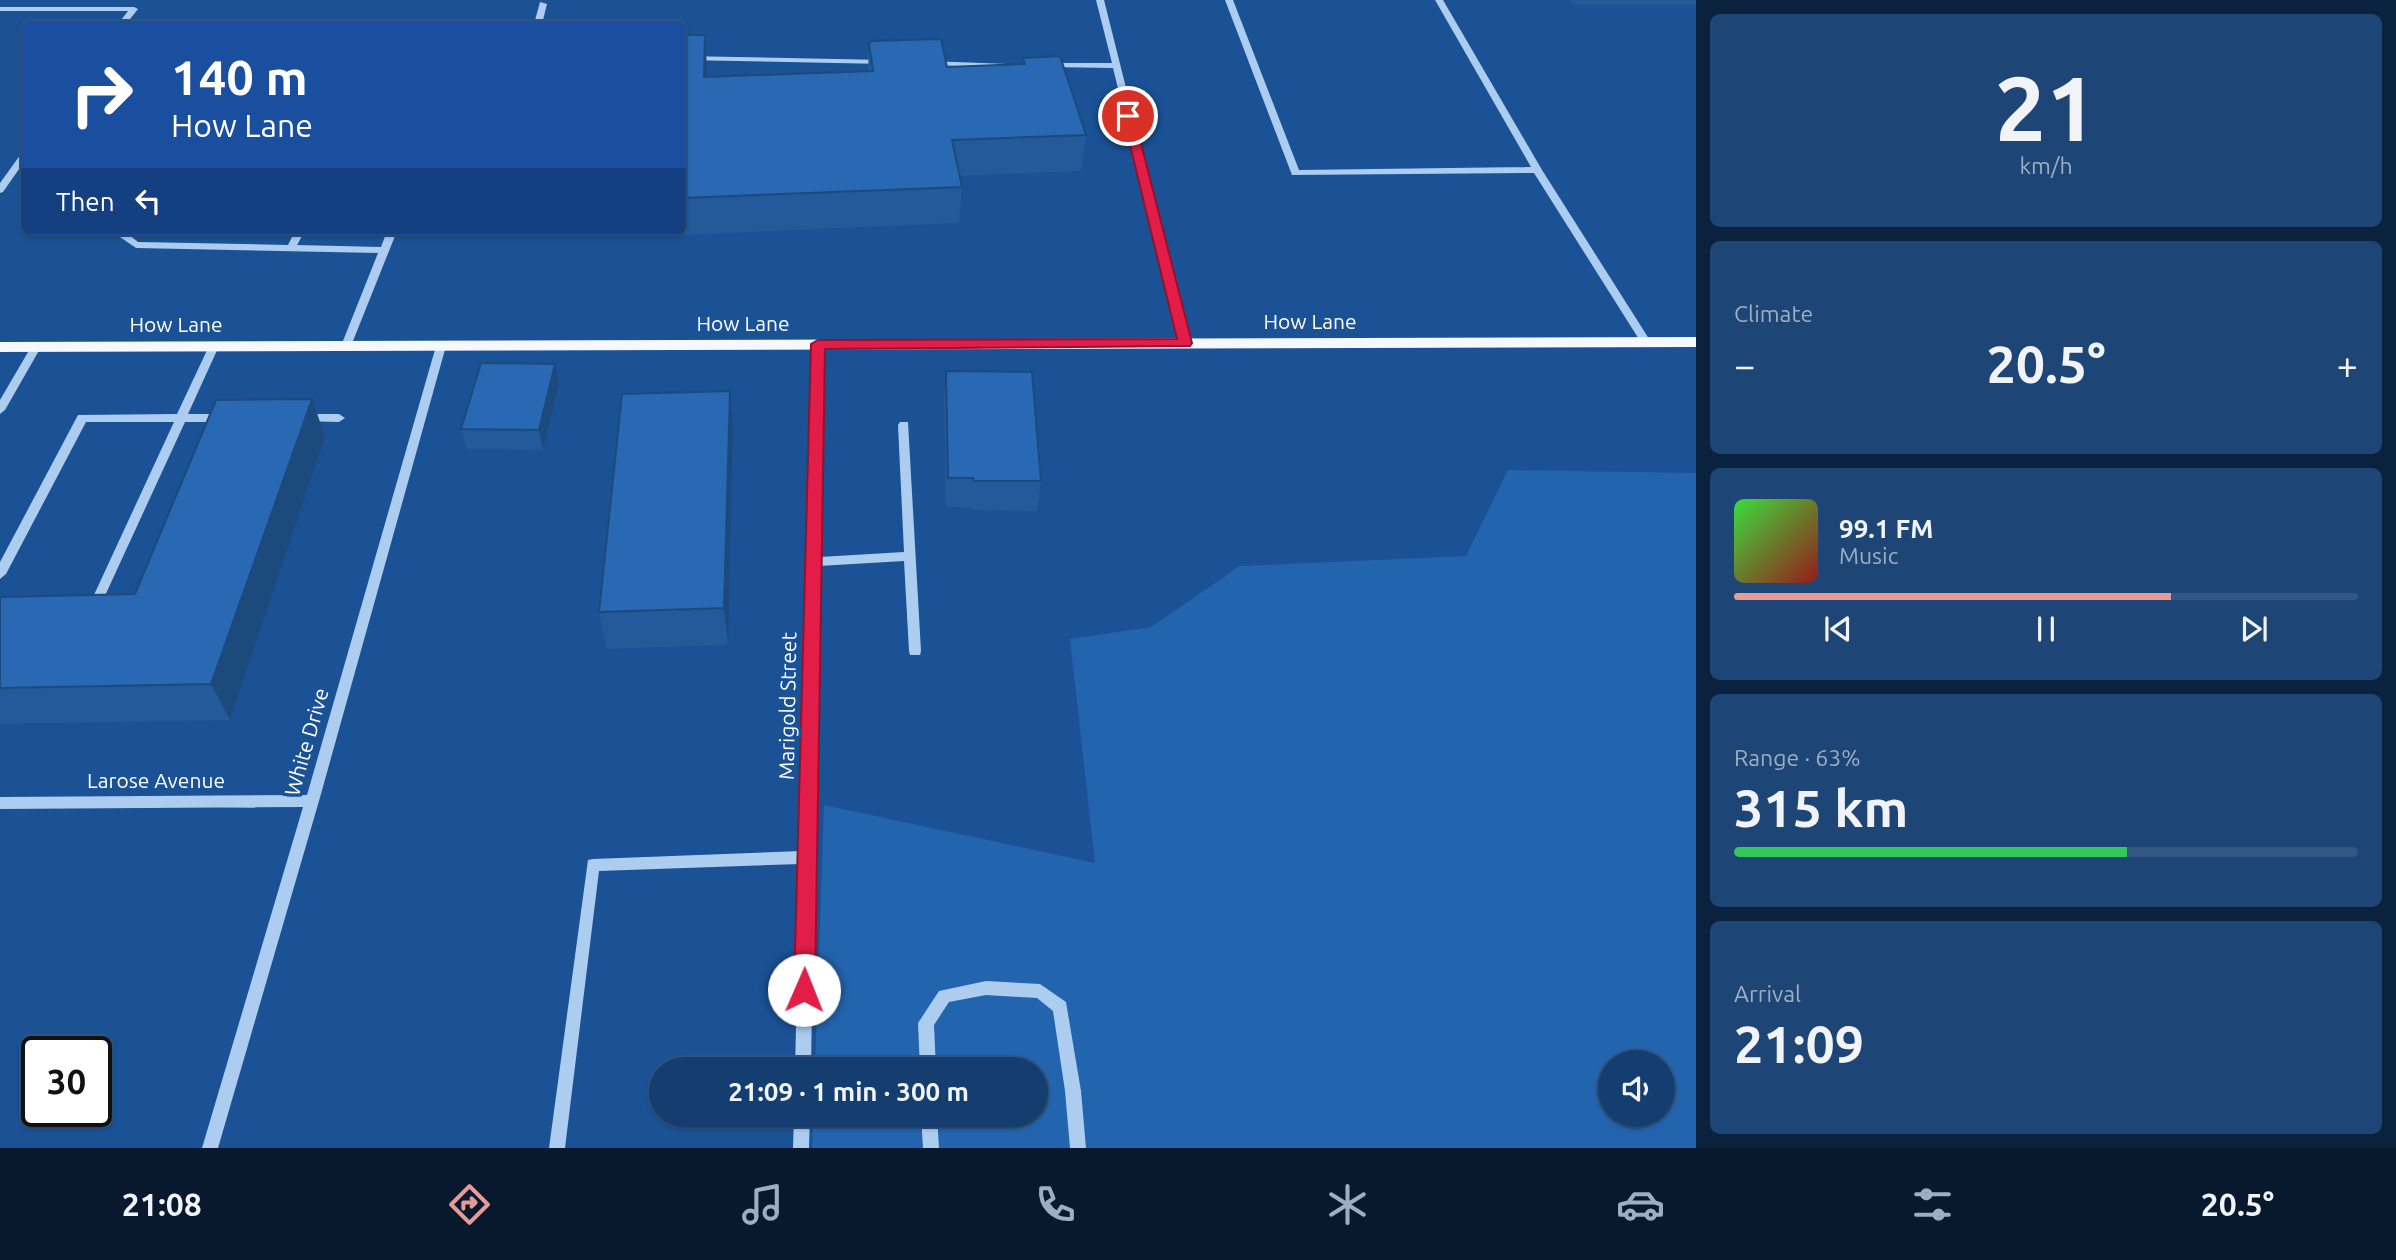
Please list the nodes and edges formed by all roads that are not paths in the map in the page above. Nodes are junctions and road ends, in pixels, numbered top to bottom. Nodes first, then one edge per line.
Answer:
1 (1100, 0) edge
2 (1229, 0) edge
3 (1439, 0) edge
4 (543, 4) dead end
5 (0, 9) edge
6 (124, 21) edge
7 (539, 21) edge
8 (686, 58) edge
9 (894, 62) edge
10 (921, 63) edge
11 (1116, 65) junction
12 (1017, 66) edge
13 (1040, 66) edge
14 (21, 160) edge
15 (1538, 170) junction
16 (0, 190) edge
17 (123, 235) edge
18 (297, 235) edge
19 (390, 235) edge
20 (291, 248) junction
21 (384, 250) junction
22 (1646, 342) junction
23 (1696, 342) edge
24 (1185, 343) junction
25 (818, 344) junction
26 (214, 346) junction
27 (346, 346) junction
28 (441, 346) junction
29 (0, 347) edge
30 (36, 347) junction
31 (0, 410) edge
32 (182, 418) junction
33 (235, 418) edge
34 (287, 418) edge
35 (339, 418) dead end
36 (904, 425) dead end
37 (910, 556) junction
38 (814, 562) junction
39 (0, 574) edge
40 (76, 618) edge
41 (915, 652) dead end
42 (312, 802) junction
43 (0, 803) edge
44 (807, 857) junction
45 (803, 1057) edge
46 (927, 1057) edge
47 (802, 1127) edge
48 (930, 1127) edge
49 (210, 1148) edge
50 (558, 1148) edge
51 (801, 1148) edge
52 (931, 1148) edge
53 (1078, 1148) edge

1 - 11 street
2 - 15 lane
3 - 15 street
4 - 7 street
5 - 6 street
8 - 9 street
10 - 12 street
11 - 13 street
11 - 24 street
14 - 16 street
15 - 22 lane
17 - 20 street
18 - 20 street
19 - 21 street
20 - 21 street
21 - 27 street
22 - 23 main road, How Lane
22 - 24 main road, How Lane
24 - 25 main road, How Lane
25 - 28 main road, How Lane
25 - 38 street, Marigold Street
26 - 27 main road, How Lane
26 - 30 main road, How Lane
26 - 32 street
27 - 28 main road, How Lane
28 - 42 street, White Drive
29 - 30 main road, How Lane
30 - 31 street
32 - 33 street
32 - 39 street
32 - 40 street
34 - 35 street
36 - 37 street
37 - 38 street
37 - 41 street
38 - 44 street, Marigold Street
42 - 43 street, Larose Avenue
42 - 49 street, White Drive
44 - 45 street, Marigold Street
44 - 50 lane
46 - 53 street
47 - 51 street
48 - 52 street

